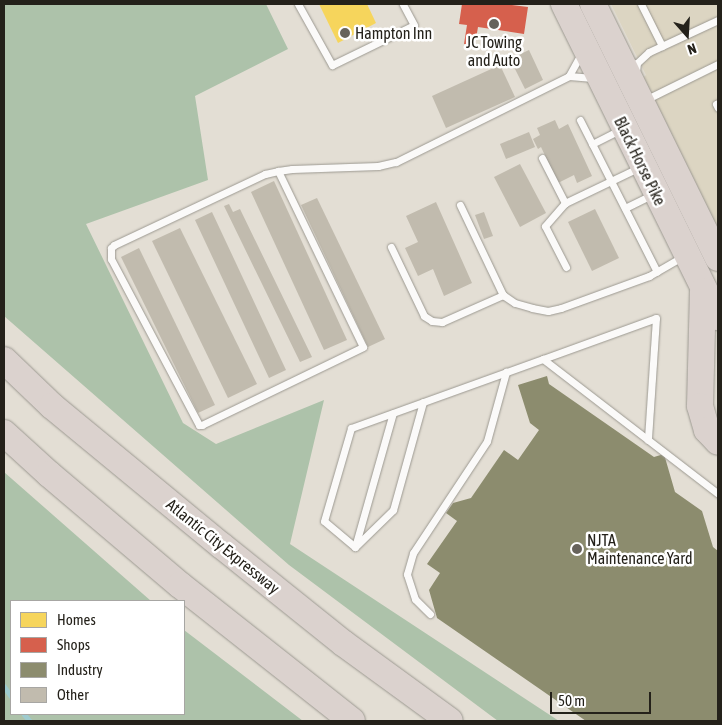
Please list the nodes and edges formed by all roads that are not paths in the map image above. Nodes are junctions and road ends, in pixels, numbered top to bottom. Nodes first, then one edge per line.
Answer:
1 (298, 4) edge
2 (403, 4) edge
3 (564, 4) edge
4 (594, 4) edge
5 (641, 4) edge
6 (718, 20) edge
7 (584, 46) junction
8 (662, 46) junction
9 (718, 64) edge
10 (569, 76) junction
11 (600, 78) junction
12 (637, 94) junction
13 (718, 103) edge
14 (718, 108) edge
15 (580, 120) dead end
16 (624, 128) junction
17 (592, 144) junction
18 (542, 158) dead end
19 (643, 166) junction
20 (278, 171) junction
21 (611, 181) junction
22 (656, 193) junction
23 (565, 203) junction
24 (460, 205) dead end
25 (625, 208) junction
26 (715, 246) edge
27 (391, 248) dead end
28 (687, 255) junction
29 (566, 267) dead end
30 (657, 272) junction
31 (703, 287) junction
32 (503, 295) junction
33 (718, 317) edge
34 (543, 359) junction
35 (4, 360) edge
36 (506, 372) junction
37 (423, 402) junction
38 (393, 413) junction
39 (4, 433) edge
40 (648, 440) junction
41 (718, 442) edge
42 (718, 494) edge
43 (355, 547) junction
44 (430, 614) dead end
45 (343, 643) junction
46 (352, 721) edge
47 (450, 721) edge
48 (466, 721) edge

1 - 2 lane
3 - 7 highway, Black Horse Pike
4 - 12 highway, Black Horse Pike
5 - 8 lane
6 - 8 lane
7 - 10 lane
7 - 11 highway, Black Horse Pike
8 - 12 lane
9 - 12 lane
10 - 11 lane
10 - 20 lane
11 - 16 highway, Black Horse Pike
12 - 26 highway, Black Horse Pike
13 - 14 lane
15 - 17 lane
16 - 17 lane
16 - 19 highway, Black Horse Pike
17 - 21 lane
18 - 23 lane
19 - 21 lane
19 - 22 highway, Black Horse Pike
20 - 20 lane
21 - 23 lane
21 - 25 lane
22 - 25 lane
22 - 28 highway, Black Horse Pike
23 - 29 lane
24 - 32 lane
25 - 30 lane
27 - 32 lane
28 - 30 lane
28 - 31 highway, Black Horse Pike
30 - 32 lane
31 - 33 highway, Black Horse Pike
31 - 41 highway
34 - 36 lane
34 - 40 lane
34 - 40 lane
35 - 45 highway, Atlantic City Expressway
36 - 37 lane
36 - 44 lane
37 - 38 lane
37 - 43 lane
38 - 43 lane
38 - 43 lane
39 - 46 highway
40 - 42 lane
45 - 47 highway, Atlantic City Expressway
45 - 48 highway

